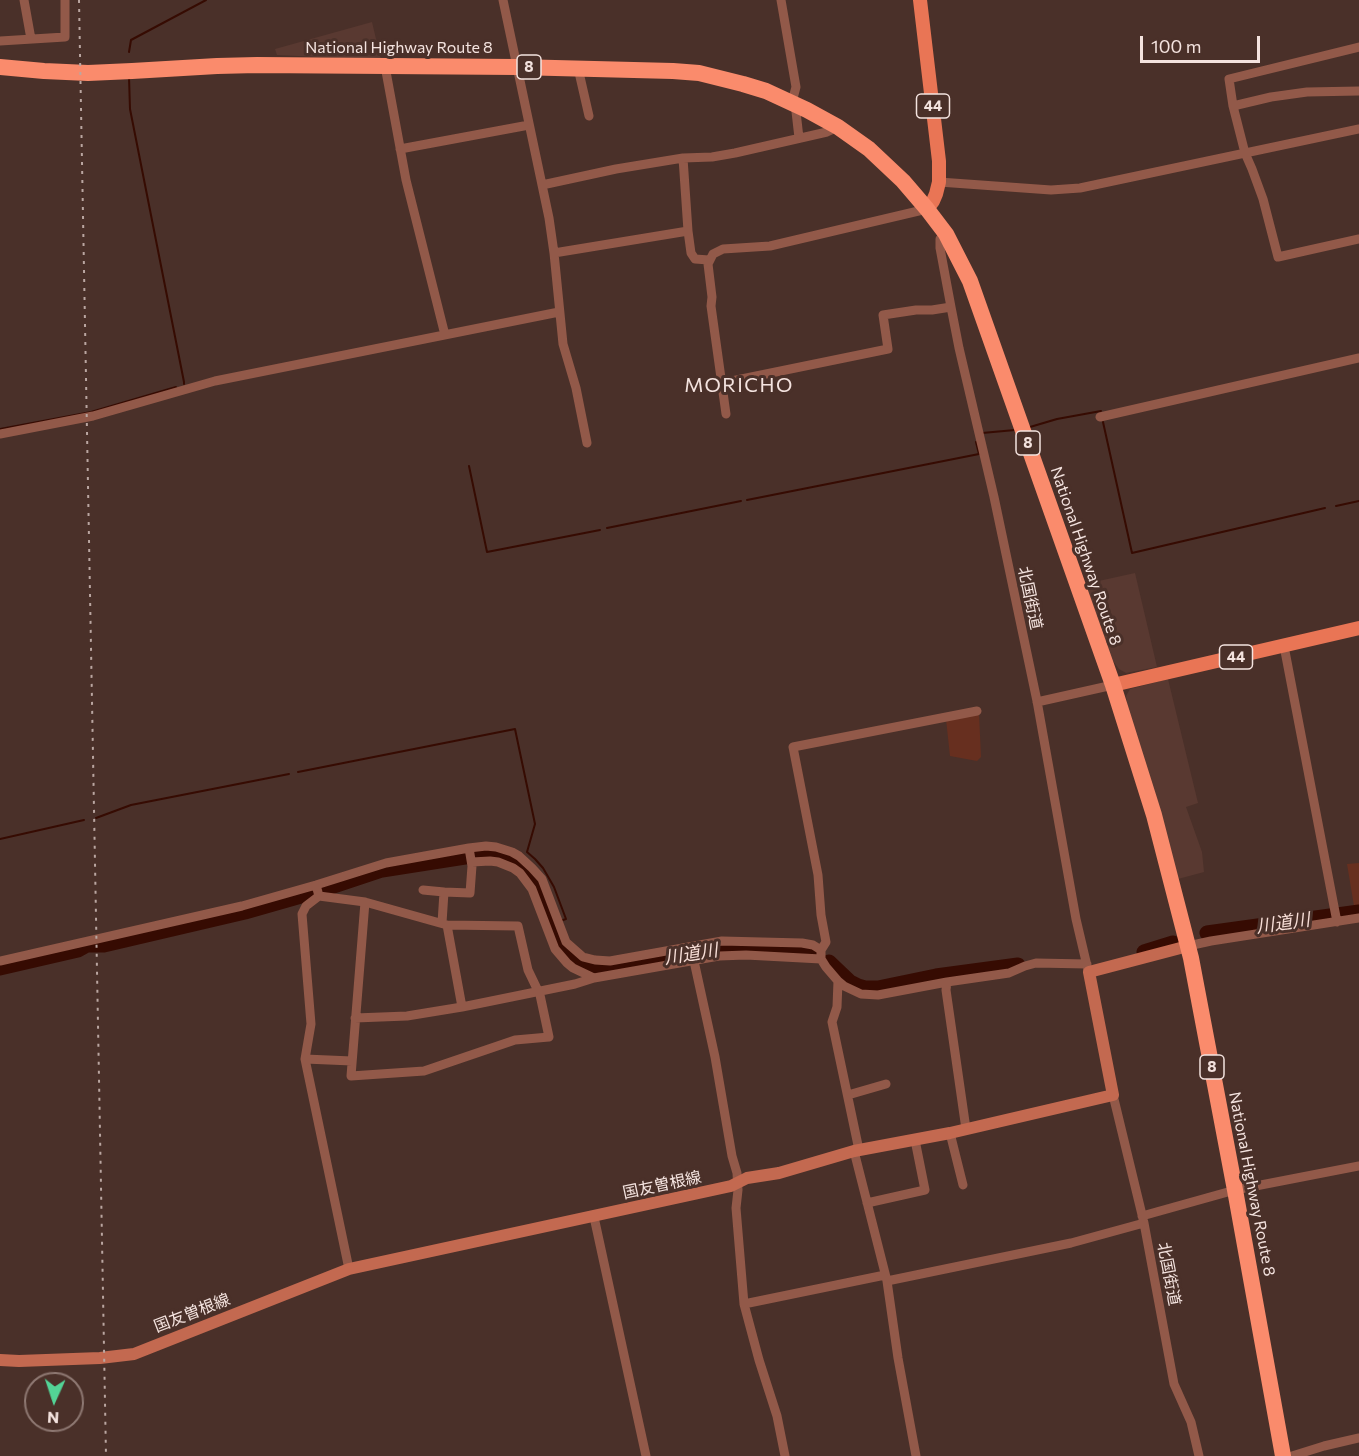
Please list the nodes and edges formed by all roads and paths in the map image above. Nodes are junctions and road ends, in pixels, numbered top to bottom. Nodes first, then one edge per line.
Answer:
1 (24, 0) edge
2 (65, 0) edge
3 (502, 0) edge
4 (781, 0) edge
5 (920, 0) edge
6 (31, 39) junction
7 (0, 41) edge
8 (1359, 46) edge
9 (385, 66) junction
10 (0, 67) edge
11 (516, 67) junction
12 (578, 68) junction
13 (1359, 91) edge
14 (794, 103) junction
15 (1233, 106) junction
16 (589, 116) dead end
17 (529, 125) junction
18 (838, 127) junction
19 (1359, 129) edge
20 (799, 138) junction
21 (400, 149) junction
22 (1245, 153) junction
23 (683, 158) junction
24 (939, 182) junction
25 (542, 185) junction
26 (927, 209) junction
27 (688, 231) junction
28 (946, 234) junction
29 (1359, 238) edge
30 (554, 253) junction
31 (709, 260) junction
32 (951, 307) junction
33 (559, 312) junction
34 (445, 335) junction
35 (1359, 358) edge
36 (722, 382) junction
37 (726, 414) dead end
38 (1100, 417) dead end
39 (0, 434) edge
40 (587, 443) dead end
41 (1359, 628) edge
42 (1284, 646) junction
43 (1113, 685) junction
44 (1037, 702) junction
45 (977, 711) dead end
46 (471, 855) junction
47 (316, 885) junction
48 (423, 890) dead end
49 (444, 892) junction
50 (319, 896) junction
51 (365, 902) junction
52 (1336, 918) junction
53 (1358, 922) edge
54 (444, 924) junction
55 (1188, 946) junction
56 (821, 955) junction
57 (0, 961) edge
58 (694, 961) junction
59 (1088, 968) junction
60 (594, 978) junction
61 (838, 981) junction
62 (947, 982) junction
63 (537, 991) junction
64 (462, 1007) junction
65 (355, 1018) junction
66 (305, 1059) junction
67 (352, 1061) junction
68 (886, 1084) dead end
69 (848, 1095) junction
70 (1113, 1095) junction
71 (966, 1129) junction
72 (950, 1133) junction
73 (915, 1140) junction
74 (857, 1151) junction
75 (1359, 1166) edge
76 (738, 1182) junction
77 (963, 1185) dead end
78 (1235, 1190) junction
79 (867, 1203) junction
80 (594, 1216) junction
81 (1143, 1219) junction
82 (349, 1269) junction
83 (886, 1278) junction
84 (744, 1304) junction
85 (0, 1360) edge
86 (1359, 1438) edge
87 (645, 1456) edge
88 (785, 1456) edge
89 (916, 1456) edge
90 (1199, 1456) edge
91 (1283, 1456) edge
92 (1292, 1456) edge

1 - 6 street
2 - 6 street
3 - 11 street
4 - 14 street
5 - 24 main road, 44
6 - 7 street
8 - 15 street
9 - 10 highway, National Highway Route 8 / 8
9 - 11 highway, National Highway Route 8 / 8
9 - 21 street
11 - 12 highway, National Highway Route 8 / 8
11 - 17 street
12 - 14 highway, National Highway Route 8 / 8
12 - 16 street
13 - 15 street
14 - 18 highway, National Highway Route 8 / 8
14 - 20 street
15 - 22 street
17 - 21 street
17 - 25 street
18 - 20 street
18 - 26 highway, National Highway Route 8 / 8
19 - 22 street
20 - 23 street
21 - 34 street
22 - 24 street
22 - 29 street
23 - 25 street
23 - 27 street
24 - 26 main road, 44
25 - 30 street
26 - 28 highway, National Highway Route 8 / 8
26 - 31 street
27 - 30 street
27 - 31 street
28 - 32 street, 北国街道
28 - 43 highway, National Highway Route 8 / 8
30 - 33 street
31 - 36 street
32 - 36 street
32 - 44 street, 北国街道
33 - 34 street
33 - 40 street
34 - 39 street
35 - 38 street
36 - 37 street
41 - 42 main road, 44
42 - 43 main road, 44
42 - 52 street
43 - 44 street
43 - 55 highway, National Highway Route 8 / 8
44 - 59 street, 北国街道
45 - 56 street
46 - 47 street
46 - 49 street
46 - 56 street
46 - 60 street
47 - 50 street
47 - 57 street
48 - 49 street
49 - 54 street
50 - 51 street
50 - 66 street
51 - 54 street
51 - 65 street
52 - 53 street
52 - 55 street
54 - 63 street
54 - 64 street
55 - 59 main road
55 - 78 highway, National Highway Route 8 / 8
56 - 58 street
56 - 61 street
58 - 60 street
58 - 76 street
59 - 62 street
59 - 70 main road
60 - 63 street
61 - 62 street
61 - 69 street
62 - 71 street
63 - 64 street
63 - 67 street
64 - 65 street
65 - 67 street
66 - 67 street
66 - 82 street
68 - 69 street
69 - 74 street
70 - 71 main road, 国友曽根線
70 - 81 street, 北国街道
71 - 72 main road, 国友曽根線
72 - 73 main road, 国友曽根線
72 - 77 street
73 - 74 main road, 国友曽根線
73 - 79 street
74 - 76 main road, 国友曽根線
74 - 79 street
75 - 78 street
76 - 80 main road, 国友曽根線
76 - 84 street
78 - 81 street
78 - 91 highway, National Highway Route 8 / 8
79 - 83 street
80 - 82 main road, 国友曽根線
80 - 87 street
81 - 83 street
81 - 90 street, 北国街道
82 - 85 main road, 国友曽根線
83 - 84 street
83 - 89 street
84 - 88 street
86 - 92 street

